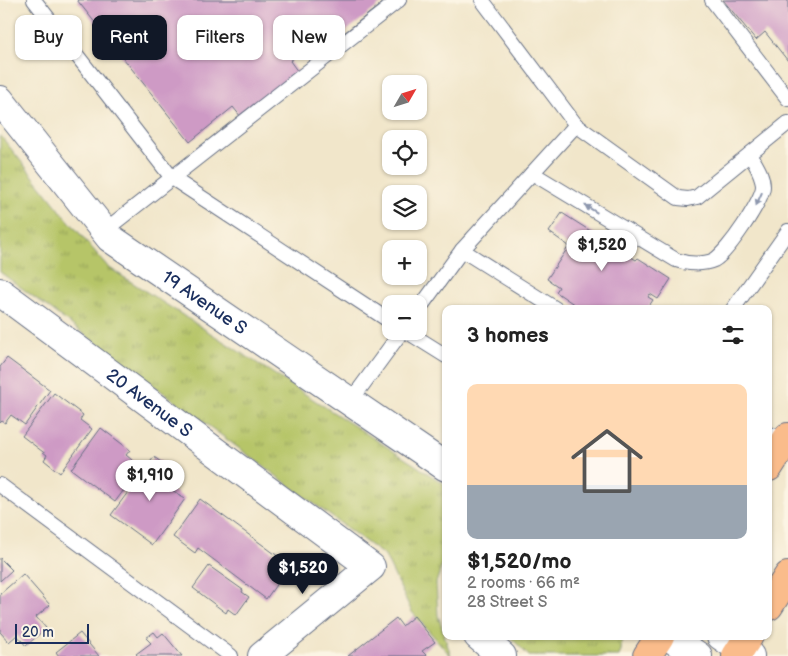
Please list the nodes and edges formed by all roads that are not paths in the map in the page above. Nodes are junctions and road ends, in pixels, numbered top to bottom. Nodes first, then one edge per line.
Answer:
1 (34, 0) edge
2 (399, 0) edge
3 (482, 0) edge
4 (712, 0) edge
5 (788, 99) edge
6 (0, 100) edge
7 (788, 123) edge
8 (576, 125) junction
9 (750, 154) junction
10 (532, 173) junction
11 (172, 178) junction
12 (104, 231) junction
13 (788, 231) edge
14 (462, 250) junction
15 (0, 292) edge
16 (427, 298) edge
17 (550, 305) edge
18 (736, 305) edge
19 (382, 316) edge
20 (395, 340) edge
21 (420, 340) edge
22 (442, 354) edge
23 (350, 402) junction
24 (779, 442) edge
25 (772, 460) edge
26 (442, 464) edge
27 (0, 485) edge
28 (788, 576) edge
29 (772, 601) edge
30 (483, 640) edge
31 (657, 640) edge
32 (674, 640) edge
33 (231, 656) edge
34 (262, 656) edge
35 (502, 656) edge
36 (647, 656) edge
37 (698, 656) edge

1 - 11 lane
2 - 11 lane
3 - 8 lane
4 - 5 lane
6 - 12 street, 19 Avenue S
7 - 9 lane
8 - 9 lane
8 - 10 lane
9 -> 10 lane
10 - 14 lane
11 - 12 lane
11 - 19 lane
12 - 23 street, 19 Avenue S
13 - 18 lane
14 - 16 lane
14 - 17 lane
15 - 34 street, 20 Avenue S
20 - 23 lane
21 - 22 lane
23 - 26 street, 19 Avenue S
24 - 25 main road
27 - 33 lane
28 - 29 main road
30 - 35 street
31 - 36 main road
32 - 37 street

